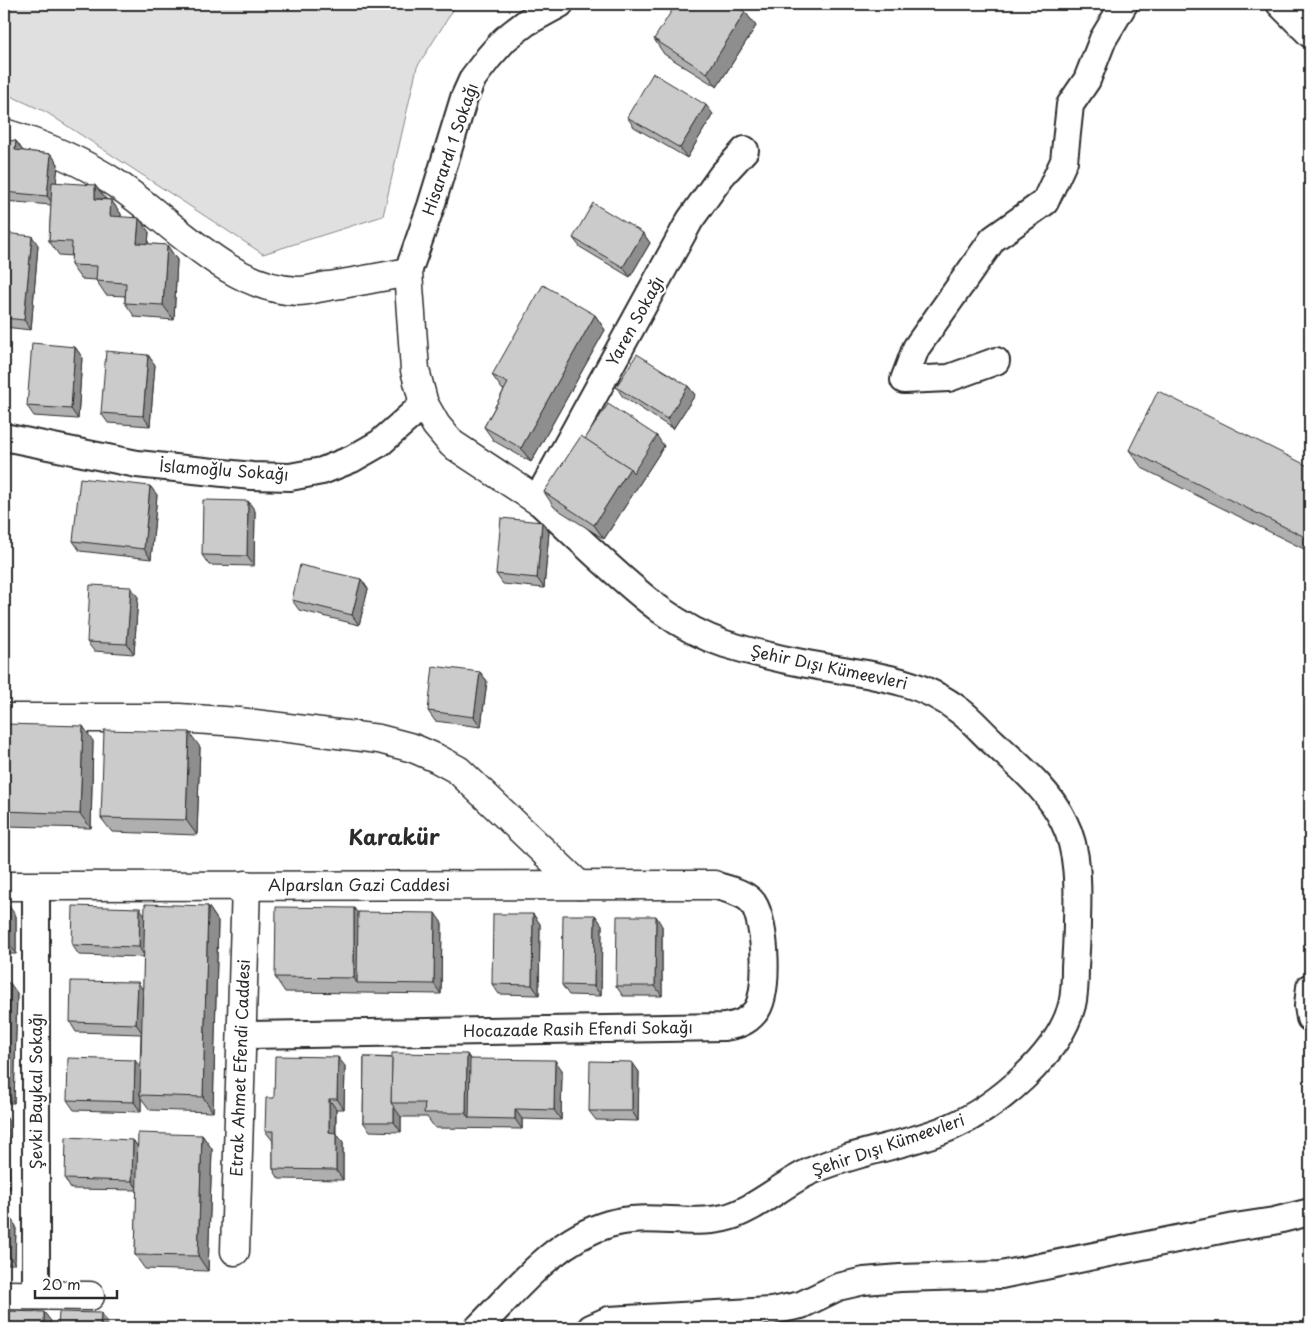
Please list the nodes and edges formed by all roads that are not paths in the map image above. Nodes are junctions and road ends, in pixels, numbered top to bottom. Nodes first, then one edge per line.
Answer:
1 (560, 4) edge
2 (1124, 4) edge
3 (1280, 4) edge
4 (1310, 34) edge
5 (4, 133) edge
6 (745, 150) dead end
7 (408, 272) junction
8 (996, 361) dead end
9 (424, 404) junction
10 (4, 437) edge
11 (537, 500) junction
12 (4, 718) edge
13 (246, 885) junction
14 (579, 885) junction
15 (714, 885) joint
16 (4, 886) edge
17 (36, 886) junction
18 (1310, 987) edge
19 (1310, 1018) edge
20 (242, 1035) junction
21 (1310, 1212) edge
22 (235, 1251) dead end
23 (4, 1296) edge
24 (36, 1296) junction
25 (90, 1296) dead end
26 (478, 1328) edge
27 (591, 1328) edge

1 - 7 street, Hisarardı 1 Sokağı
2 - 8 street
3 - 4 street
5 - 7 street
6 - 11 street, Yaren Sokağı
7 - 9 street
9 - 10 street, İslamoğlu Sokağı
9 - 11 street
11 - 26 street, Şehir Dışı Kümeevleri
12 - 14 street
13 - 14 street, Alparslan Gazi Caddesi
13 - 17 street, Alparslan Gazi Caddesi
13 - 20 street, Etrak Ahmet Efendi Caddesi
14 - 15 street, Alparslan Gazi Caddesi
15 - 20 street, Hocazade Rasih Efendi Sokağı
16 - 17 street, Alparslan Gazi Caddesi
17 - 24 street, Şevki Baykal Sokağı
18 - 19 street
20 - 22 street, Etrak Ahmet Efendi Caddesi
21 - 27 street
23 - 24 street
24 - 25 street

